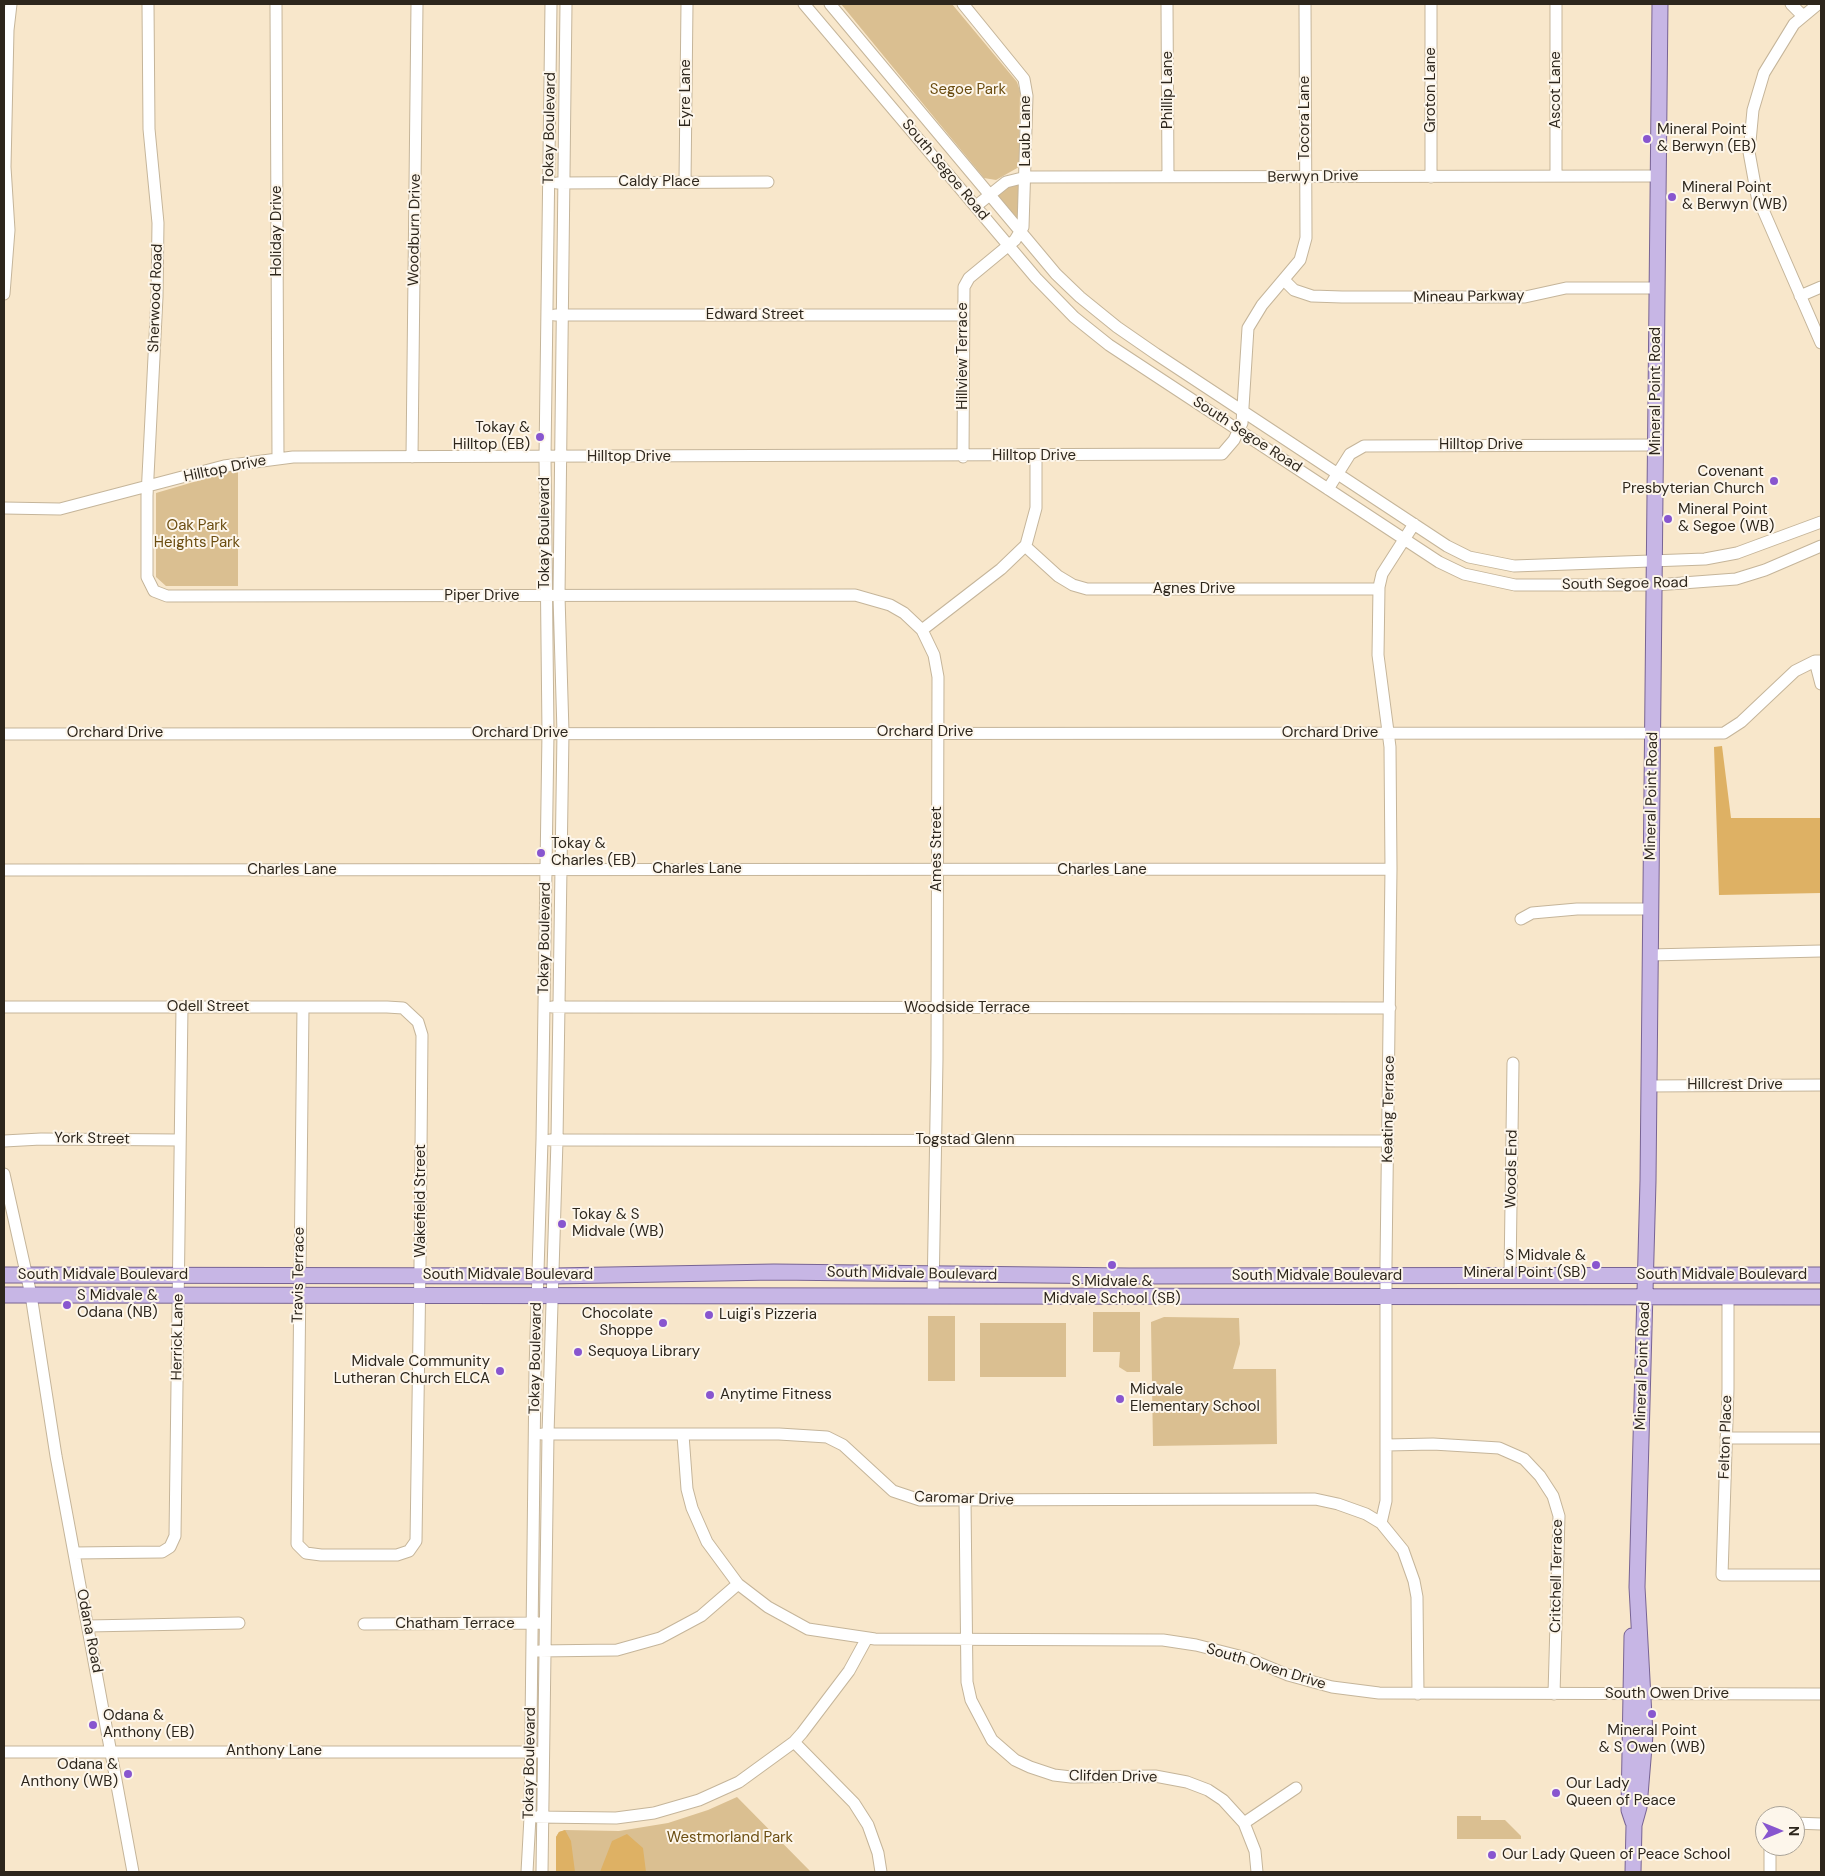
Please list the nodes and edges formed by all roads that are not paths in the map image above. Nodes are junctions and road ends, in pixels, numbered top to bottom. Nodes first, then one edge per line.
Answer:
1 (6, 4) edge
2 (12, 4) edge
3 (148, 4) edge
4 (276, 4) edge
5 (418, 4) edge
6 (551, 4) edge
7 (566, 4) edge
8 (687, 4) edge
9 (830, 4) edge
10 (963, 4) edge
11 (1167, 4) edge
12 (1305, 4) edge
13 (1431, 4) edge
14 (1556, 4) edge
15 (1660, 4) edge
16 (1791, 4) edge
17 (1818, 4) edge
18 (808, 5) edge
19 (1803, 16) junction
20 (8, 30) junction
21 (4, 170) edge
22 (1556, 176) junction
23 (1658, 176) junction
24 (1026, 177) junction
25 (1168, 177) junction
26 (1431, 177) junction
27 (1305, 178) junction
28 (685, 182) junction
29 (768, 182) dead end
30 (549, 183) junction
31 (565, 183) junction
32 (989, 194) junction
33 (976, 206) junction
34 (1021, 232) junction
35 (1009, 245) junction
36 (1284, 280) junction
37 (1821, 287) edge
38 (1657, 288) junction
39 (4, 294) edge
40 (1800, 296) junction
41 (548, 315) junction
42 (563, 315) junction
43 (963, 316) junction
44 (1817, 324) edge
45 (1821, 344) edge
46 (1242, 422) junction
47 (1656, 445) junction
48 (963, 456) junction
49 (1036, 456) junction
50 (412, 457) junction
51 (545, 457) junction
52 (562, 457) junction
53 (278, 458) junction
54 (1338, 474) junction
55 (147, 487) junction
56 (1328, 489) junction
57 (4, 508) edge
58 (1821, 522) edge
59 (1414, 524) junction
60 (1404, 539) junction
61 (1025, 546) junction
62 (1821, 546) edge
63 (1656, 561) junction
64 (1656, 585) junction
65 (1378, 589) junction
66 (154, 591) joint
67 (545, 596) junction
68 (559, 596) junction
69 (922, 630) junction
70 (1818, 661) edge
71 (1821, 684) edge
72 (563, 732) junction
73 (938, 732) junction
74 (1388, 732) junction
75 (1653, 732) junction
76 (548, 733) junction
77 (4, 734) edge
78 (937, 869) junction
79 (1391, 869) junction
80 (4, 870) edge
81 (546, 870) junction
82 (561, 870) junction
83 (1651, 909) junction
84 (1521, 919) dead end
85 (1821, 951) edge
86 (1650, 955) junction
87 (4, 1007) edge
88 (182, 1007) junction
89 (302, 1007) junction
90 (544, 1007) junction
91 (558, 1007) junction
92 (937, 1008) junction
93 (1390, 1008) junction
94 (411, 1014) joint
95 (1513, 1063) dead end
96 (1821, 1085) edge
97 (1649, 1086) junction
98 (180, 1140) junction
99 (542, 1140) junction
100 (557, 1140) junction
101 (935, 1140) junction
102 (4, 1141) edge
103 (1388, 1141) junction
104 (4, 1174) edge
105 (774, 1272) junction
106 (178, 1274) junction
107 (16, 1275) edge
108 (933, 1275) junction
109 (1510, 1275) junction
110 (1645, 1275) junction
111 (1821, 1275) edge
112 (299, 1276) junction
113 (420, 1276) junction
114 (546, 1276) junction
115 (1386, 1276) junction
116 (4, 1295) edge
117 (27, 1295) junction
118 (178, 1295) junction
119 (299, 1295) junction
120 (420, 1295) junction
121 (689, 1295) junction
122 (933, 1296) junction
123 (1645, 1296) junction
124 (545, 1297) junction
125 (1386, 1297) junction
126 (1821, 1297) edge
127 (1728, 1298) junction
128 (534, 1434) junction
129 (548, 1434) junction
130 (683, 1435) junction
131 (1726, 1438) junction
132 (1821, 1438) edge
133 (1387, 1444) junction
134 (965, 1500) junction
135 (1381, 1523) junction
136 (416, 1541) joint
137 (74, 1554) junction
138 (1821, 1575) edge
139 (738, 1584) junction
140 (239, 1623) dead end
141 (532, 1623) junction
142 (546, 1623) junction
143 (364, 1624) dead end
144 (88, 1626) junction
145 (867, 1638) junction
146 (966, 1638) junction
147 (532, 1651) junction
148 (546, 1651) junction
149 (1418, 1694) junction
150 (1554, 1694) junction
151 (1821, 1694) edge
152 (1637, 1695) junction
153 (794, 1742) junction
154 (4, 1752) edge
155 (111, 1752) junction
156 (530, 1752) junction
157 (545, 1752) junction
158 (1296, 1788) dead end
159 (530, 1817) junction
160 (543, 1817) junction
161 (1244, 1823) junction
162 (1805, 1823) edge
163 (1821, 1824) edge
164 (1770, 1856) edge
165 (133, 1872) edge
166 (526, 1872) edge
167 (542, 1872) edge
168 (881, 1872) edge
169 (1257, 1872) edge
170 (1633, 1872) edge
171 (1770, 1872) edge

1 - 20 street
2 - 20 street
3 - 55 street, Sherwood Road
4 - 53 street, Holiday Drive
5 - 50 street, Woodburn Drive
6 - 30 street, Tokay Boulevard
7 - 31 street, Tokay Boulevard
8 - 28 street, Eyre Lane
9 - 32 street, South Segoe Road
10 - 24 street, Laub Lane
11 - 25 street, Phillip Lane
12 - 27 street, Tocora Lane
13 - 26 street, Groton Lane
14 - 22 street, Ascot Lane
15 - 23 main road, Mineral Point Road
16 - 19 street
17 - 19 street
18 - 33 street, South Segoe Road
19 - 40 street
20 - 21 street
21 - 39 street
22 - 23 street, Berwyn Drive
22 - 26 street, Berwyn Drive
23 - 38 main road, Mineral Point Road
24 - 25 street, Berwyn Drive
24 - 32 street, Berwyn Drive
24 - 34 street, Laub Lane
25 - 27 street, Berwyn Drive
26 - 27 street, Berwyn Drive
27 - 36 street, Tocora Lane
28 - 29 street, Caldy Place
28 - 31 street, Caldy Place
30 - 31 street, Caldy Place
30 - 41 street, Tokay Boulevard
31 - 42 street, Tokay Boulevard
32 - 33 street, Berwyn Drive
32 - 34 street, South Segoe Road
33 - 35 street, South Segoe Road
34 - 35 street
34 - 46 street, South Segoe Road
35 - 43 street, Hillview Terrace
35 - 46 street, South Segoe Road
36 - 38 street, Mineau Parkway
36 - 46 street, Tocora Lane
37 - 40 street
38 - 47 main road, Mineral Point Road
40 - 44 street
41 - 42 street, Edward Street
41 - 51 street, Tokay Boulevard
42 - 43 street, Edward Street
42 - 52 street, Tokay Boulevard
43 - 48 street, Hillview Terrace
44 - 45 street
46 - 49 street, Hilltop Drive
46 - 54 street, South Segoe Road
46 - 56 street, South Segoe Road
47 - 54 street, Hilltop Drive
47 - 63 main road, Mineral Point Road
48 - 49 street, Hilltop Drive
48 - 52 street, Hilltop Drive
49 - 61 street
50 - 51 street, Hilltop Drive
50 - 53 street, Hilltop Drive
51 - 52 street, Hilltop Drive
51 - 67 street, Tokay Boulevard
52 - 68 street, Tokay Boulevard
53 - 55 street, Hilltop Drive
54 - 56 street, Hilltop Drive
54 - 59 street, South Segoe Road
55 - 57 street, Hilltop Drive
55 - 66 street, Sherwood Road
56 - 60 street, South Segoe Road
58 - 63 street, South Segoe Road
59 - 60 street, Keating Terrace
59 - 63 street, South Segoe Road
60 - 64 street, South Segoe Road
60 - 65 street, Keating Terrace
61 - 65 street, Agnes Drive
61 - 69 street
62 - 64 street, South Segoe Road
63 - 64 main road, Mineral Point Road
64 - 75 main road, Mineral Point Road
65 - 74 street, Keating Terrace
66 - 67 street, Piper Drive
67 - 68 street, Piper Drive
67 - 76 street, Tokay Boulevard
68 - 69 street, Piper Drive
68 - 72 street, Tokay Boulevard
69 - 73 street, Ames Street
70 - 71 street
70 - 75 street, Orchard Drive
72 - 73 street, Orchard Drive
72 - 76 street, Orchard Drive
72 - 82 street, Tokay Boulevard
73 - 74 street, Orchard Drive
73 - 78 street, Ames Street
74 - 75 street, Orchard Drive
74 - 79 street, Keating Terrace
75 - 83 main road, Mineral Point Road
76 - 77 street, Orchard Drive
76 - 81 street, Tokay Boulevard
78 - 79 street, Charles Lane
78 - 82 street, Charles Lane
78 - 92 street, Ames Street
79 - 93 street, Keating Terrace
80 - 81 street, Charles Lane
81 - 82 street, Charles Lane
81 - 90 street, Tokay Boulevard
82 - 91 street, Tokay Boulevard
83 - 84 street
83 - 86 main road, Mineral Point Road
85 - 86 street
86 - 97 main road, Mineral Point Road
87 - 88 street, Odell Street
88 - 89 street, Odell Street
88 - 98 street, Herrick Lane
89 - 94 street, Odell Street
89 - 112 street, Travis Terrace
90 - 91 street, Woodside Terrace
90 - 99 street, Tokay Boulevard
91 - 92 street, Woodside Terrace
91 - 100 street, Tokay Boulevard
92 - 93 street, Woodside Terrace
92 - 101 street, Ames Street
93 - 103 street, Keating Terrace
94 - 113 street, Wakefield Street
95 - 109 street, Woods End
96 - 97 street, Hillcrest Drive
97 - 110 main road, Mineral Point Road
98 - 102 street, York Street
98 - 106 street, Herrick Lane
99 - 100 street, Togstad Glenn
99 - 114 street, Tokay Boulevard
100 - 101 street, Togstad Glenn
100 - 114 street, Tokay Boulevard
101 - 103 street, Togstad Glenn
101 - 108 street, Ames Street
103 - 115 street, Keating Terrace
104 - 107 street, Odana Road
105 - 108 main road, South Midvale Boulevard
105 - 114 main road, South Midvale Boulevard
105 - 121 main road
106 - 107 main road, South Midvale Boulevard
106 - 112 main road, South Midvale Boulevard
106 - 118 street, Herrick Lane
107 - 117 street, Odana Road
108 - 115 main road, South Midvale Boulevard
108 - 122 street, Ames Street
109 - 110 main road, South Midvale Boulevard
109 - 115 main road, South Midvale Boulevard
110 - 111 main road, South Midvale Boulevard
110 - 123 main road, Mineral Point Road
112 - 113 main road, South Midvale Boulevard
112 - 119 street, Travis Terrace
113 - 114 main road, South Midvale Boulevard
113 - 120 street, Wakefield Street
114 - 124 street, Tokay Boulevard
115 - 125 street, Keating Terrace
116 - 117 main road, South Midvale Boulevard
117 - 118 main road, South Midvale Boulevard
117 - 137 street, Odana Road
118 - 119 main road, South Midvale Boulevard
118 - 137 street, Herrick Lane
119 - 120 main road, South Midvale Boulevard
119 - 136 street, Travis Terrace
120 - 124 main road, South Midvale Boulevard
120 - 136 street, Wakefield Street
121 - 122 main road, South Midvale Boulevard
121 - 124 main road, South Midvale Boulevard
122 - 125 main road, South Midvale Boulevard
123 - 125 main road, South Midvale Boulevard
123 - 127 main road, South Midvale Boulevard
123 - 152 main road, Mineral Point Road
124 - 128 street, Tokay Boulevard
124 - 129 street, Tokay Boulevard
125 - 133 street, Keating Terrace
126 - 127 main road, South Midvale Boulevard
127 - 131 street, Felton Place
128 - 129 street, Caromar Drive
128 - 141 street, Tokay Boulevard
129 - 130 street, Caromar Drive
129 - 142 street, Tokay Boulevard
130 - 134 street, Caromar Drive
130 - 139 street, South Owen Drive
131 - 132 street
131 - 138 street, Felton Place
133 - 135 street, Keating Terrace
133 - 150 street, Critchell Terrace
134 - 135 street, Caromar Drive
134 - 146 street, Clifden Drive
135 - 149 street
137 - 144 street, Odana Road
139 - 145 street, South Owen Drive
139 - 148 street
140 - 144 street
141 - 142 street, Chatham Terrace
141 - 143 street, Chatham Terrace
141 - 147 street, Tokay Boulevard
142 - 148 street, Tokay Boulevard
144 - 155 street, Odana Road
145 - 146 street, South Owen Drive
145 - 153 street
146 - 149 street, South Owen Drive
146 - 161 street, Clifden Drive
147 - 148 street
147 - 156 street, Tokay Boulevard
148 - 157 street, Tokay Boulevard
149 - 150 street, South Owen Drive
150 - 152 street, South Owen Drive
151 - 152 street, South Owen Drive
152 - 170 main road, Mineral Point Road
153 - 160 street
153 - 168 street
154 - 155 street, Anthony Lane
155 - 156 street, Anthony Lane
155 - 165 street, Odana Road
156 - 157 street, Anthony Lane
156 - 159 street, Tokay Boulevard
157 - 160 street, Tokay Boulevard
158 - 161 street
159 - 160 street
159 - 166 street, Tokay Boulevard
160 - 167 street, Tokay Boulevard
161 - 169 street, Clifden Drive
162 - 163 street
164 - 171 street

